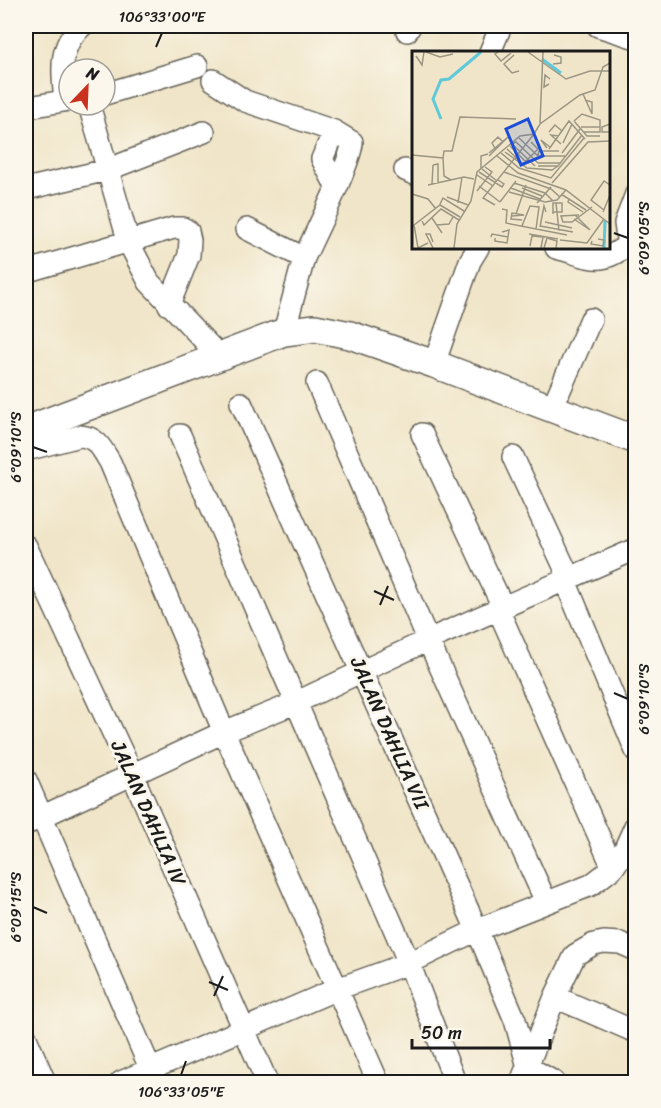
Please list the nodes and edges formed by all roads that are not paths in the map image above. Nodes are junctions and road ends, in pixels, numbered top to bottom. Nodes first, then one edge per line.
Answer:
1 (82, 26) edge
2 (501, 26) edge
3 (598, 26) edge
4 (636, 38) edge
5 (490, 51) edge
6 (63, 57) edge
7 (197, 66) dead end
8 (213, 80) dead end
9 (117, 90) edge
10 (57, 102) edge
11 (35, 106) dead end
12 (92, 117) edge
13 (204, 132) dead end
14 (107, 170) junction
15 (26, 189) edge
16 (636, 194) edge
17 (247, 229) dead end
18 (129, 243) junction
19 (633, 243) edge
20 (477, 249) edge
21 (559, 249) edge
22 (304, 258) junction
23 (28, 271) dead end
24 (169, 305) junction
25 (591, 319) dead end
26 (284, 332) junction
27 (220, 357) junction
28 (434, 364) junction
29 (317, 383) dead end
30 (241, 403) dead end
31 (552, 408) junction
32 (422, 434) dead end
33 (180, 435) dead end
34 (636, 440) edge
35 (30, 442) edge
36 (513, 457) dead end
37 (26, 546) edge
38 (636, 549) edge
39 (567, 578) junction
40 (500, 608) junction
41 (428, 640) junction
42 (362, 671) junction
43 (295, 703) junction
44 (224, 732) junction
45 (636, 751) edge
46 (133, 776) junction
47 (26, 780) edge
48 (34, 821) edge
49 (636, 824) edge
50 (613, 868) junction
51 (546, 903) junction
52 (477, 930) junction
53 (636, 950) edge
54 (409, 963) junction
55 (337, 989) junction
56 (555, 997) junction
57 (245, 1030) junction
58 (636, 1032) edge
59 (26, 1038) edge
60 (525, 1075) edge
61 (153, 1077) edge
62 (45, 1083) edge
63 (121, 1083) edge
64 (267, 1083) edge
65 (378, 1083) edge
66 (455, 1083) edge
67 (554, 1083) edge

1 - 6 street
2 - 5 street
3 - 4 street
7 - 9 street
8 - 22 street
10 - 11 street
12 - 14 street
13 - 14 street
14 - 15 street
14 - 18 street
16 - 19 street
17 - 22 street
18 - 23 street
18 - 24 street
18 - 24 street
19 - 21 street
20 - 28 street
22 - 26 street
24 - 27 street
25 - 31 street
26 - 27 street
26 - 28 street
27 - 35 street
28 - 31 street
29 - 41 street
30 - 42 street, JALAN DAHLIA VII
31 - 34 street
32 - 40 street
33 - 43 street
35 - 44 street
36 - 39 street
37 - 46 street, JALAN DAHLIA IV
38 - 39 street
39 - 40 street
39 - 45 street
40 - 41 street
40 - 50 street
41 - 42 street
41 - 51 street
42 - 43 street
42 - 52 street, JALAN DAHLIA VII
43 - 44 street
43 - 54 street
44 - 46 street
44 - 55 street
46 - 48 street
46 - 57 street, JALAN DAHLIA IV
47 - 48 street
48 - 61 street
49 - 50 street
50 - 51 street
51 - 52 street
52 - 54 street
52 - 60 street, JALAN DAHLIA VII
53 - 56 street
54 - 55 street
54 - 66 street
55 - 57 street
55 - 65 street
56 - 58 street
56 - 60 street
57 - 61 street
57 - 64 street, JALAN DAHLIA IV
59 - 62 street
60 - 67 street
61 - 63 street

